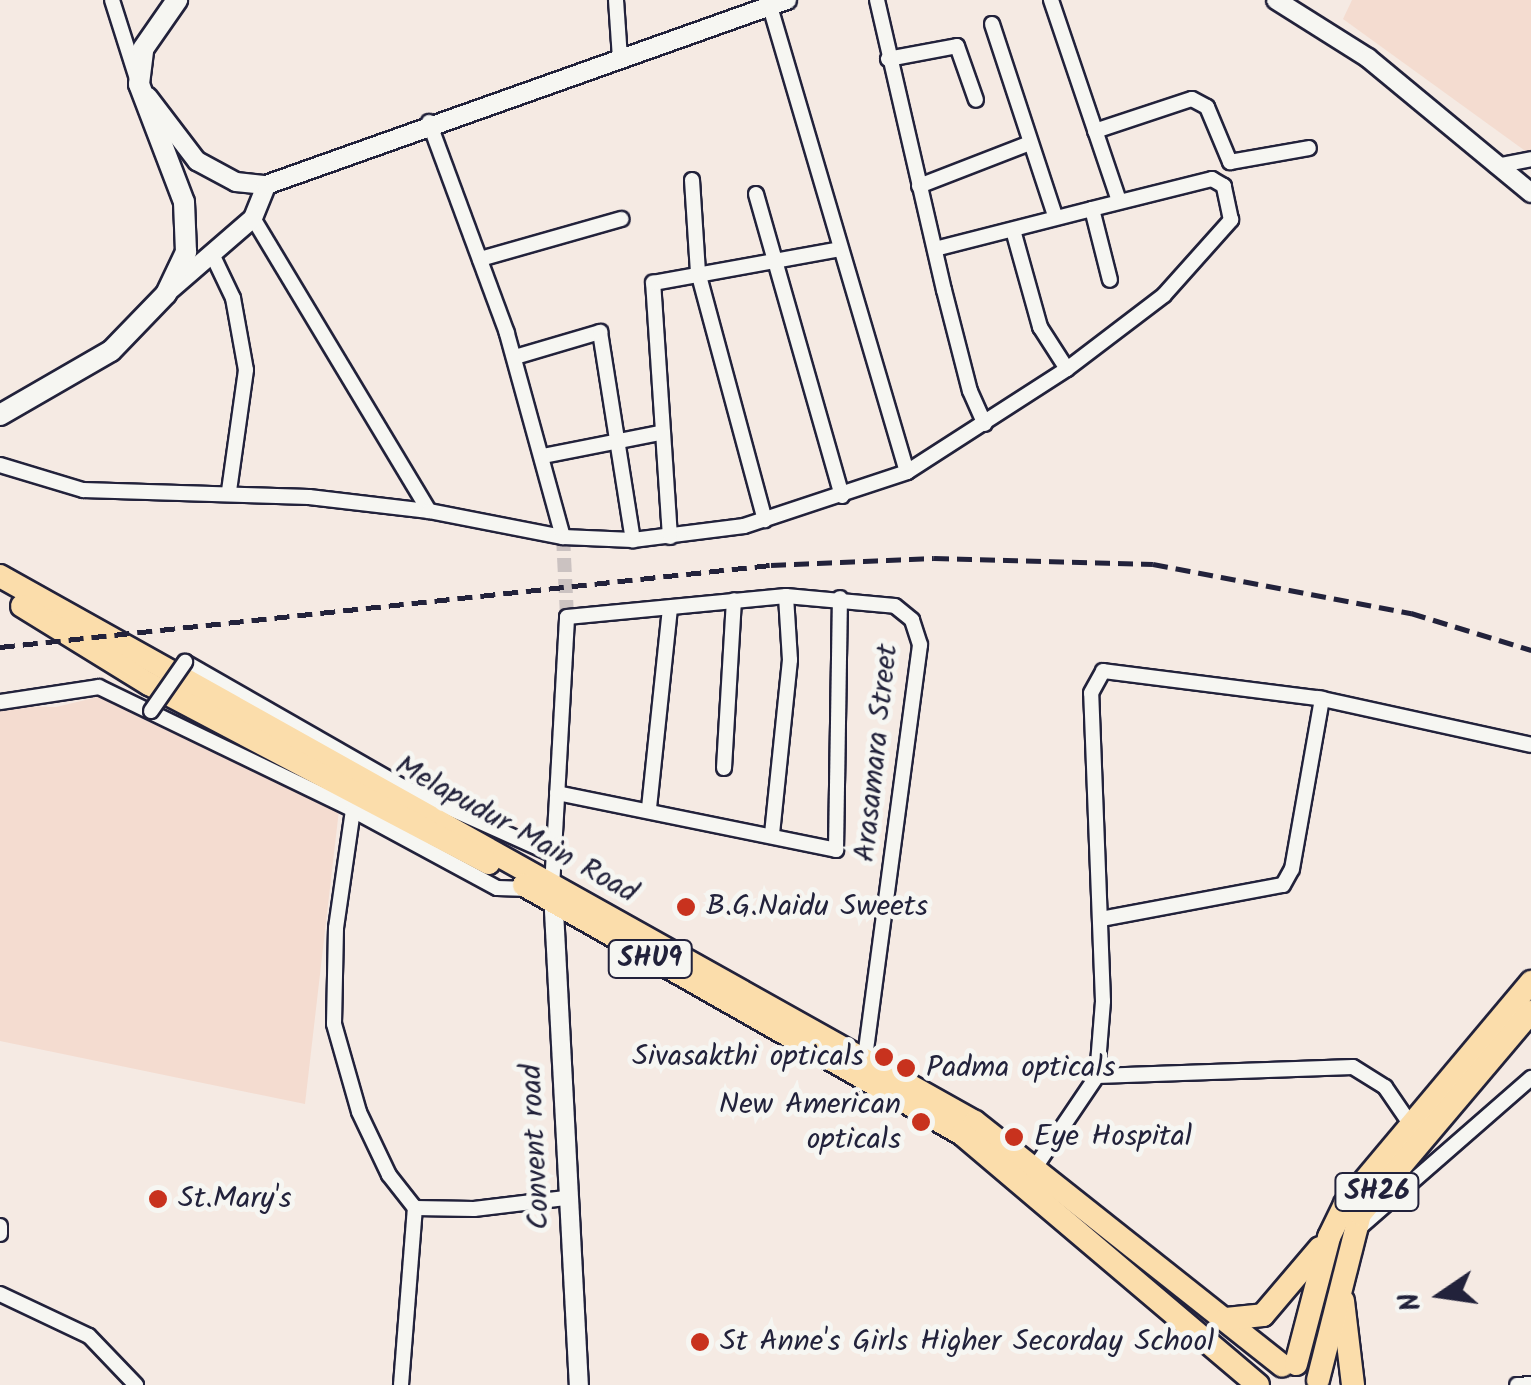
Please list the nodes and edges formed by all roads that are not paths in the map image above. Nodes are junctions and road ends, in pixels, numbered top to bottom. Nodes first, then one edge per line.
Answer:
1 (112, 0) edge
2 (176, 0) edge
3 (616, 0) edge
4 (877, 0) edge
5 (1051, 0) edge
6 (1276, 0) edge
7 (779, 3) edge
8 (992, 24) dead end
9 (620, 59) junction
10 (888, 59) junction
11 (139, 84) junction
12 (976, 100) dead end
13 (429, 122) junction
14 (1094, 132) junction
15 (1030, 143) junction
16 (1310, 148) dead end
17 (1531, 159) edge
18 (1496, 166) junction
19 (692, 180) dead end
20 (266, 185) junction
21 (919, 186) junction
22 (1531, 193) edge
23 (756, 194) dead end
24 (1119, 201) junction
25 (1092, 209) junction
26 (1055, 216) junction
27 (253, 218) junction
28 (622, 219) dead end
29 (1013, 230) junction
30 (840, 249) junction
31 (935, 249) junction
32 (212, 254) junction
33 (480, 259) junction
34 (772, 264) junction
35 (698, 272) junction
36 (1110, 280) dead end
37 (166, 294) junction
38 (514, 357) junction
39 (1068, 369) junction
40 (0, 415) edge
41 (985, 424) junction
42 (660, 433) junction
43 (615, 442) junction
44 (543, 456) junction
45 (0, 466) edge
46 (907, 472) junction
47 (229, 491) junction
48 (842, 496) junction
49 (430, 511) junction
50 (765, 520) junction
51 (563, 537) junction
52 (670, 537) junction
53 (632, 540) junction
54 (0, 576) edge
55 (0, 593) edge
56 (786, 596) junction
57 (840, 598) junction
58 (734, 600) junction
59 (670, 608) junction
60 (1322, 699) junction
61 (0, 702) edge
62 (151, 710) junction
63 (1531, 745) edge
64 (724, 768) dead end
65 (557, 793) junction
66 (649, 808) junction
67 (353, 810) junction
68 (772, 834) junction
69 (554, 856) junction
70 (545, 894) junction
71 (1101, 919) junction
72 (1531, 982) edge
73 (1531, 1012) edge
74 (864, 1062) junction
75 (1098, 1076) junction
76 (1531, 1078) edge
77 (1411, 1125) junction
78 (1036, 1166) junction
79 (565, 1198) junction
80 (415, 1208) junction
81 (0, 1226) edge
82 (0, 1234) edge
83 (1339, 1236) junction
84 (1341, 1288) junction
85 (0, 1294) edge
86 (1226, 1319) junction
87 (1289, 1365) junction
88 (1318, 1383) edge
89 (1531, 1384) edge
90 (136, 1385) edge
91 (400, 1385) edge
92 (579, 1385) edge
93 (1261, 1385) edge
94 (1353, 1385) edge
95 (1516, 1385) edge

1 - 11 street
2 - 11 main road
3 - 9 street
4 - 10 street
5 - 14 street
6 - 18 street
7 - 9 street
7 - 30 street
8 - 15 street
9 - 13 street
10 - 12 street
10 - 21 street
11 - 20 street
11 - 37 main road
13 - 20 street
13 - 33 street
14 - 16 street
14 - 24 street
15 - 21 street
15 - 26 street
17 - 18 street
18 - 22 street
19 - 35 street
20 - 27 street
21 - 31 street
23 - 34 street
24 - 25 street
24 - 39 street
25 - 26 street
25 - 36 street
26 - 29 street
27 - 32 street
27 - 49 street
28 - 33 street
29 - 31 street
29 - 39 street
30 - 34 street
30 - 46 street
31 - 41 street
32 - 37 street
32 - 47 street
33 - 38 street
34 - 35 street
34 - 48 street
35 - 42 street
35 - 50 street
37 - 40 main road
38 - 43 street
38 - 44 street
39 - 41 street
41 - 46 street
42 - 43 street
42 - 52 street
43 - 44 street
43 - 53 street
44 - 51 street
45 - 47 street
46 - 48 street
47 - 49 street
48 - 50 street
49 - 51 street
50 - 52 street
51 - 53 street
52 - 53 street
54 - 70 main road, Melapudur Main Road / SHU9
55 - 70 main road, Melapudur Main Road / SHU9
56 - 57 street, Arasamara Street
56 - 58 street, Arasamara Street
56 - 68 street
57 - 68 street
57 - 74 street, Arasamara Street
58 - 59 street, Arasamara Street
58 - 64 street
59 - 65 street, Arasamara Street
59 - 66 street
60 - 63 street
60 - 71 street
60 - 71 street
61 - 62 street
62 - 67 street
62 - 69 street, bridge
65 - 66 street
65 - 69 street
66 - 68 street
67 - 70 street
67 - 80 street
69 - 70 street
70 - 74 main road, Melapudur Main Road / SHU9
70 - 79 street, Convent road
70 - 93 main road, Melapudur Main Road / SHU9
71 - 75 street
72 - 77 main road, SH26
73 - 83 main road, SH26
74 - 78 main road, Melapudur Main Road / SHU9
75 - 77 street
75 - 78 street
76 - 83 street
77 - 83 main road, SH26
78 - 86 main road, Melapudur Main Road / SHU9
79 - 80 street
79 - 92 street, Convent road
80 - 91 street
81 - 82 street
83 - 84 main road, SH26
83 - 86 main road
83 - 87 main road, SH26
84 - 88 main road, SH26
84 - 94 main road
85 - 90 street
86 - 87 main road, Melapudur Main Road / SHU9
87 - 88 main road, SHU9
87 - 93 main road, SHU9
89 - 95 street

